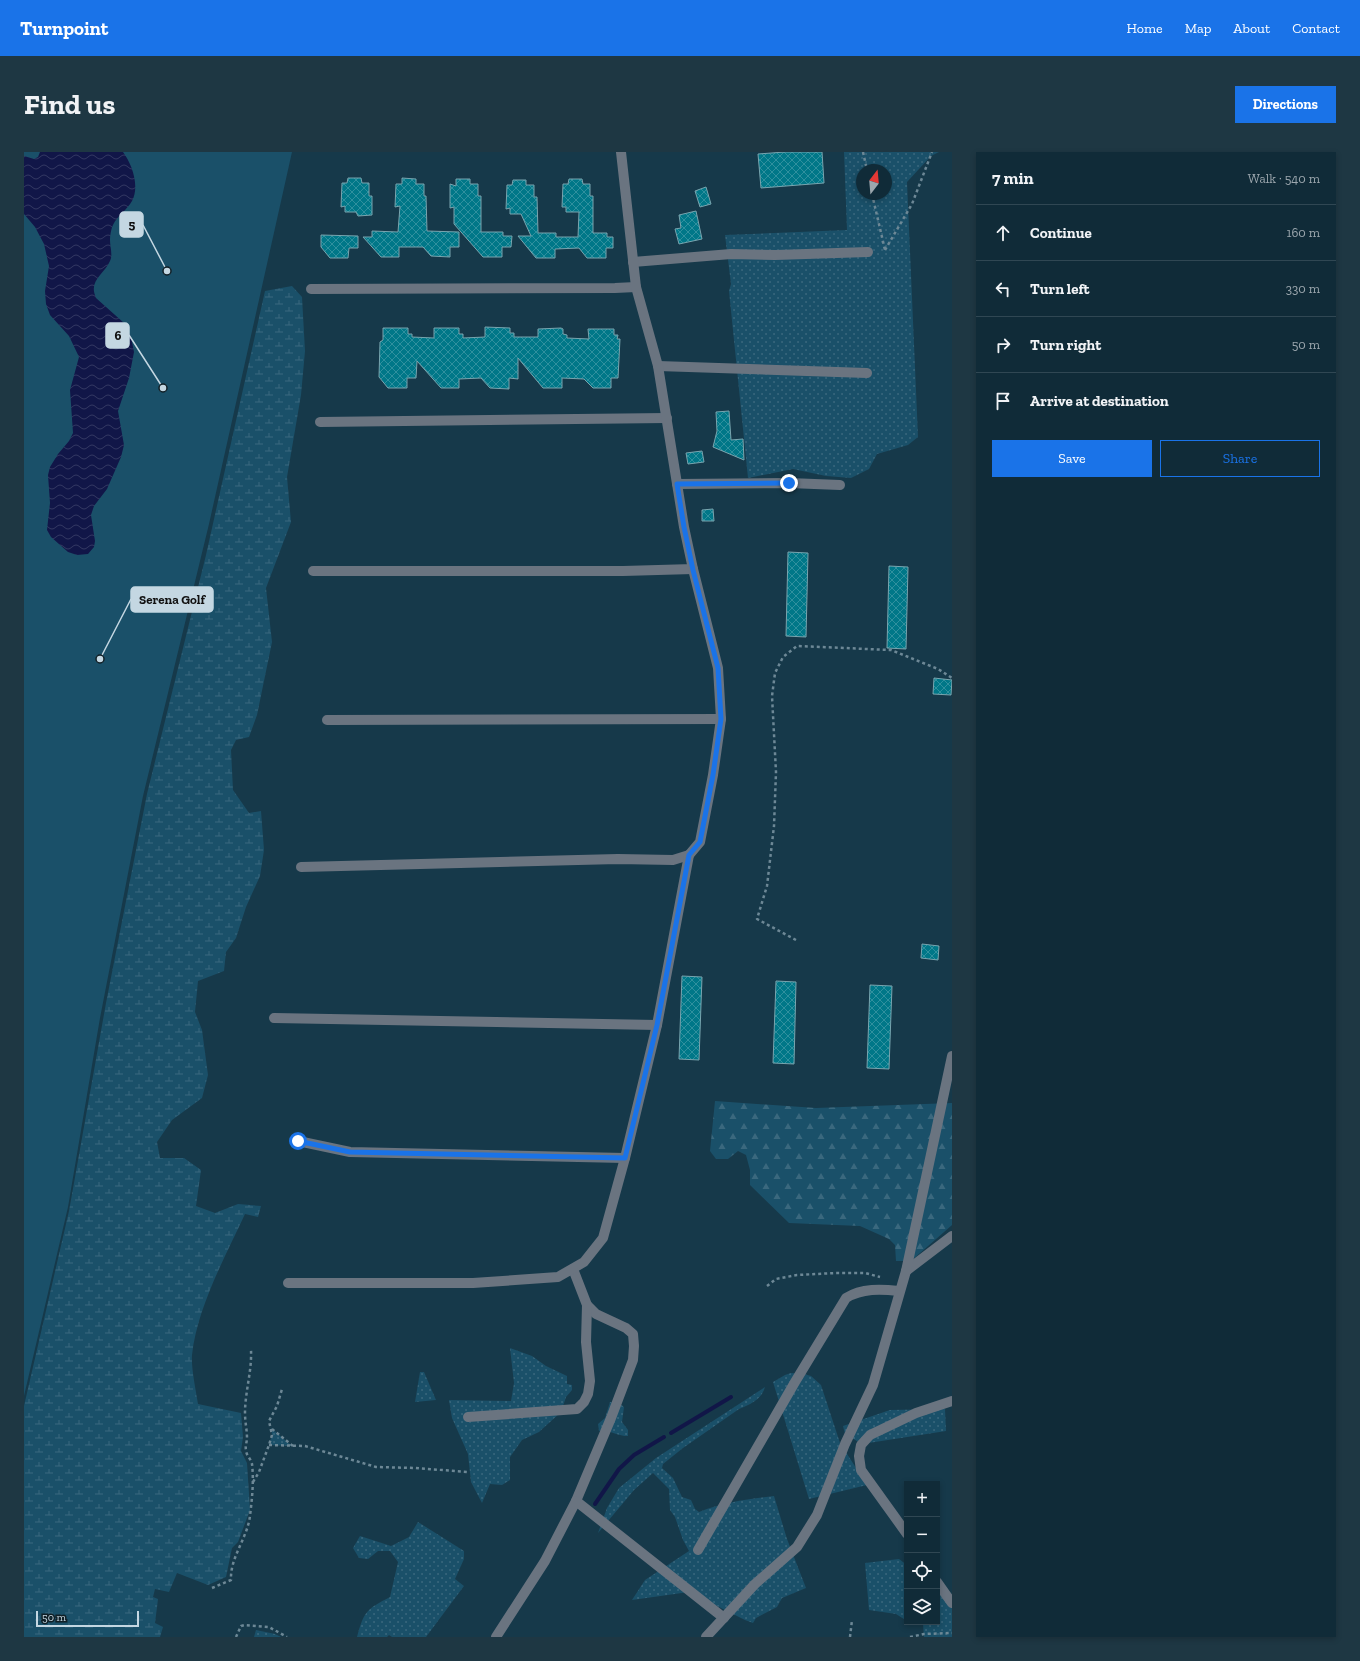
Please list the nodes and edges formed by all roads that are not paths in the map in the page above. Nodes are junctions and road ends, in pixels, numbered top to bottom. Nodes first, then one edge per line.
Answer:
1 (621, 152) edge
2 (868, 252) dead end
3 (633, 262) junction
4 (636, 287) junction
5 (311, 289) dead end
6 (658, 366) junction
7 (867, 373) dead end
8 (667, 418) junction
9 (320, 422) dead end
10 (677, 484) junction
11 (840, 485) dead end
12 (693, 570) junction
13 (314, 571) dead end
14 (721, 719) junction
15 (328, 720) dead end
16 (689, 855) junction
17 (302, 867) dead end
18 (274, 1018) dead end
19 (657, 1025) junction
20 (952, 1056) edge
21 (298, 1141) dead end
22 (625, 1158) junction
23 (952, 1236) edge
24 (573, 1269) junction
25 (906, 1271) junction
26 (288, 1283) dead end
27 (895, 1291) junction
28 (587, 1305) junction
29 (952, 1401) edge
30 (468, 1417) dead end
31 (576, 1501) junction
32 (904, 1530) edge
33 (698, 1550) dead end
34 (940, 1586) edge
35 (952, 1603) edge
36 (724, 1618) junction
37 (496, 1637) edge
38 (706, 1637) edge

1 - 3 street
2 - 3 street
3 - 4 street
4 - 5 street
4 - 6 street
6 - 7 street
6 - 8 street
8 - 9 street
8 - 10 street
10 - 11 street
10 - 12 street
12 - 13 street
12 - 14 street
14 - 15 street
14 - 16 street
16 - 17 street
16 - 19 street
18 - 19 street
19 - 22 street
20 - 25 street
21 - 22 street
22 - 24 street
23 - 25 street
24 - 26 street
24 - 28 street
25 - 27 street
27 - 33 street
27 - 36 street
28 - 30 street
28 - 31 street
29 - 32 street
31 - 36 street
31 - 37 street
34 - 35 street
36 - 38 street

